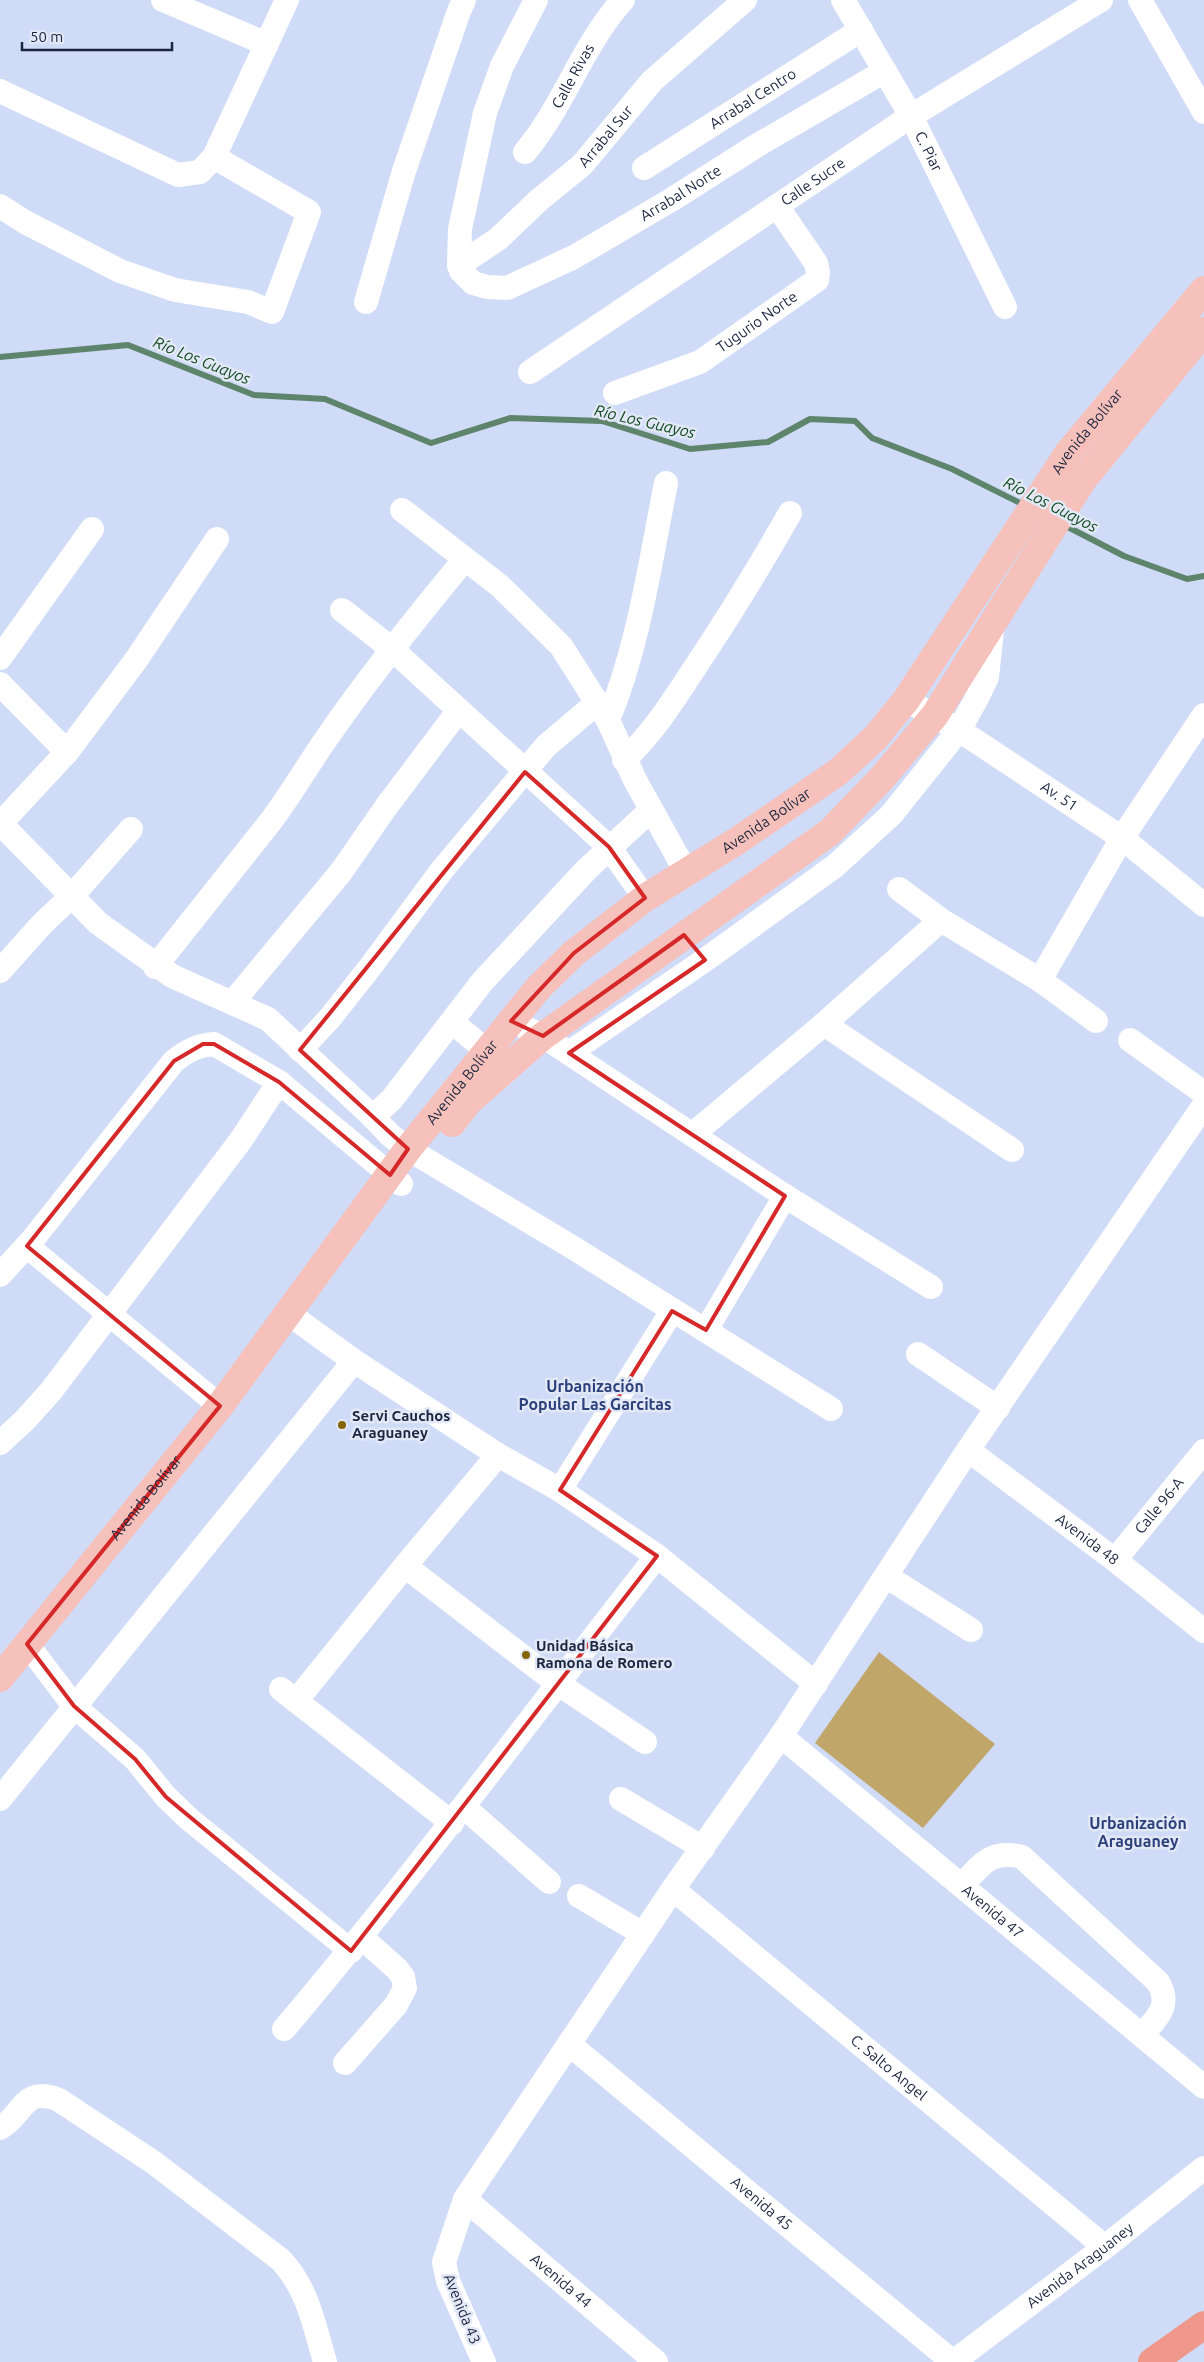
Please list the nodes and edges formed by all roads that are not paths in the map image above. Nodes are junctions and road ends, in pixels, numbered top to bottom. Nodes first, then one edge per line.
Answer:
1 (163, 0) edge
2 (287, 0) edge
3 (464, 0) edge
4 (536, 0) edge
5 (623, 0) edge
6 (745, 0) edge
7 (843, 0) edge
8 (1101, 0) edge
9 (1140, 0) edge
10 (861, 30) junction
11 (267, 44) junction
12 (885, 71) junction
13 (0, 91) edge
14 (1204, 112) edge
15 (911, 116) junction
16 (525, 152) dead end
17 (214, 158) junction
18 (644, 168) dead end
19 (0, 206) edge
20 (777, 206) junction
21 (463, 273) junction
22 (1204, 290) edge
23 (366, 302) dead end
24 (1005, 307) dead end
25 (1204, 330) edge
26 (530, 372) dead end
27 (615, 392) dead end
28 (666, 483) dead end
29 (402, 510) dead end
30 (790, 513) dead end
31 (92, 528) dead end
32 (217, 538) dead end
33 (465, 558) junction
34 (342, 610) dead end
35 (993, 621) junction
36 (392, 649) junction
37 (0, 658) edge
38 (0, 684) edge
39 (906, 700) junction
40 (459, 710) junction
41 (603, 711) junction
42 (935, 715) junction
43 (1204, 715) edge
44 (959, 730) junction
45 (67, 752) junction
46 (624, 760) junction
47 (524, 772) junction
48 (651, 810) junction
49 (0, 824) edge
50 (131, 829) dead end
51 (1122, 838) junction
52 (609, 847) junction
53 (686, 872) junction
54 (899, 889) dead end
55 (72, 896) junction
56 (645, 898) junction
57 (1204, 905) edge
58 (941, 920) junction
59 (684, 935) junction
60 (705, 960) junction
61 (155, 967) junction
62 (0, 971) edge
63 (1040, 980) junction
64 (232, 1003) junction
65 (511, 1021) junction
66 (1096, 1021) dead end
67 (452, 1022) junction
68 (824, 1024) junction
69 (543, 1036) junction
70 (1130, 1040) dead end
71 (300, 1050) junction
72 (488, 1051) junction
73 (569, 1053) junction
74 (279, 1082) junction
75 (1204, 1093) edge
76 (1204, 1105) edge
77 (373, 1117) junction
78 (693, 1134) junction
79 (1012, 1150) dead end
80 (416, 1153) junction
81 (395, 1179) junction
82 (785, 1196) junction
83 (27, 1246) junction
84 (0, 1275) edge
85 (930, 1287) dead end
86 (672, 1311) junction
87 (110, 1313) junction
88 (289, 1314) junction
89 (706, 1330) junction
90 (918, 1354) dead end
91 (354, 1361) junction
92 (220, 1406) junction
93 (998, 1408) junction
94 (831, 1409) dead end
95 (0, 1443) edge
96 (968, 1450) junction
97 (1204, 1451) edge
98 (498, 1455) junction
99 (560, 1490) junction
100 (657, 1556) junction
101 (1115, 1560) junction
102 (405, 1566) junction
103 (886, 1576) junction
104 (971, 1630) dead end
105 (1204, 1631) edge
106 (27, 1644) junction
107 (0, 1678) edge
108 (557, 1683) junction
109 (816, 1684) junction
110 (74, 1706) junction
111 (781, 1736) junction
112 (645, 1742) dead end
113 (621, 1799) dead end
114 (0, 1800) edge
115 (458, 1815) junction
116 (702, 1848) junction
117 (549, 1882) dead end
118 (962, 1886) junction
119 (673, 1889) junction
120 (579, 1896) dead end
121 (643, 1934) junction
122 (356, 1944) junction
123 (284, 2029) dead end
124 (1142, 2035) junction
125 (570, 2044) junction
126 (345, 2063) dead end
127 (1204, 2086) edge
128 (0, 2128) edge
129 (1204, 2168) edge
130 (465, 2199) junction
131 (1105, 2247) junction
132 (1204, 2325) edge
133 (325, 2362) edge
134 (484, 2362) edge
135 (656, 2362) edge
136 (953, 2362) edge
137 (1152, 2362) edge

1 - 11 street
2 - 11 street
3 - 23 street
4 - 21 street
5 - 16 street, Calle Rivas
6 - 21 street, Arrabal Sur
7 - 10 street, C. Piar
8 - 15 street, Calle Sucre
9 - 14 street
10 - 12 street, C. Piar
10 - 18 street, Arrabal Centro
11 - 17 street
12 - 15 street, C. Piar
12 - 21 street, Arrabal Norte
13 - 17 street
15 - 20 street, Calle Sucre
15 - 24 street, C. Piar
17 - 19 street
20 - 26 street, Calle Sucre
20 - 27 street, Tugurio Norte
22 - 39 main road, Avenida Bolívar
25 - 35 main road, Avenida Bolívar
28 - 41 street
29 - 33 street
30 - 46 street
31 - 37 street
32 - 45 street
33 - 36 street
33 - 41 street
34 - 36 street
35 - 42 main road, Avenida Bolívar
35 - 44 street
36 - 40 street
36 - 61 street
38 - 45 street
39 - 42 street, Av. 51
39 - 53 main road, Avenida Bolívar
40 - 47 street
40 - 64 street
41 - 46 street
41 - 47 street
42 - 44 street, Av. 51
42 - 59 main road, Avenida Bolívar
43 - 51 street
44 - 51 street, Av. 51
44 - 60 street
45 - 49 street
46 - 48 street
47 - 52 street
47 - 71 street
48 - 52 street
48 - 53 street
49 - 55 street
50 - 55 street
51 - 57 street, Av. 51
51 - 63 street
52 - 56 street
52 - 67 street
53 - 56 main road, Avenida Bolívar
54 - 58 street
55 - 61 street
55 - 62 street
56 - 65 main road, Avenida Bolívar
58 - 63 street
58 - 68 street
59 - 60 street
59 - 69 main road, Avenida Bolívar
60 - 73 street
61 - 64 street
63 - 66 street
64 - 71 street
65 - 69 street
65 - 72 main road, Avenida Bolívar
67 - 72 street
67 - 77 street
68 - 78 street
68 - 79 street
69 - 73 street
69 - 80 main road, Avenida Bolívar
70 - 75 street
71 - 77 street
72 - 80 main road, Avenida Bolívar
73 - 78 street
74 - 81 street
74 - 83 street
74 - 87 street
76 - 93 street, Avenida 43
77 - 80 street
78 - 82 street
80 - 81 main road, Avenida Bolívar
80 - 86 street
81 - 88 main road, Avenida Bolívar
82 - 85 street
82 - 89 street
83 - 84 street
83 - 87 street
86 - 89 street
86 - 99 street
87 - 92 street
87 - 95 street
88 - 91 street
88 - 92 main road, Avenida Bolívar
89 - 94 street
90 - 93 street
91 - 98 street
91 - 110 street
92 - 106 main road, Avenida Bolívar
93 - 96 street, Avenida 43
96 - 101 street, Avenida 48
96 - 103 street, Avenida 43
97 - 101 street, Calle 96-A
98 - 99 street
98 - 102 street
99 - 100 street
100 - 108 street
100 - 109 street
101 - 105 street, Avenida 48
102 - 108 street
102 - 115 street
103 - 104 street
103 - 109 street, Avenida 43
106 - 107 main road, Avenida Bolívar
106 - 110 street
108 - 112 street
108 - 115 street
109 - 111 street, Avenida 43
110 - 114 street
110 - 122 street
111 - 116 street, Avenida 43
111 - 118 street, Avenida 47
113 - 116 street
115 - 117 street
115 - 122 street
116 - 119 street, Avenida 43
118 - 124 street, Avenida 47
118 - 124 street
119 - 121 street, Avenida 43
119 - 131 street, C. Salto Angel
120 - 121 street
121 - 125 street, Avenida 43
122 - 123 street
122 - 126 street
124 - 127 street, Avenida 47
125 - 130 street, Avenida 43
125 - 136 street, Avenida 45
128 - 133 street
129 - 131 street, Avenida Araguaney
130 - 134 street, Avenida 43
130 - 135 street, Avenida 44
131 - 136 street, Avenida Araguaney
132 - 137 highway

